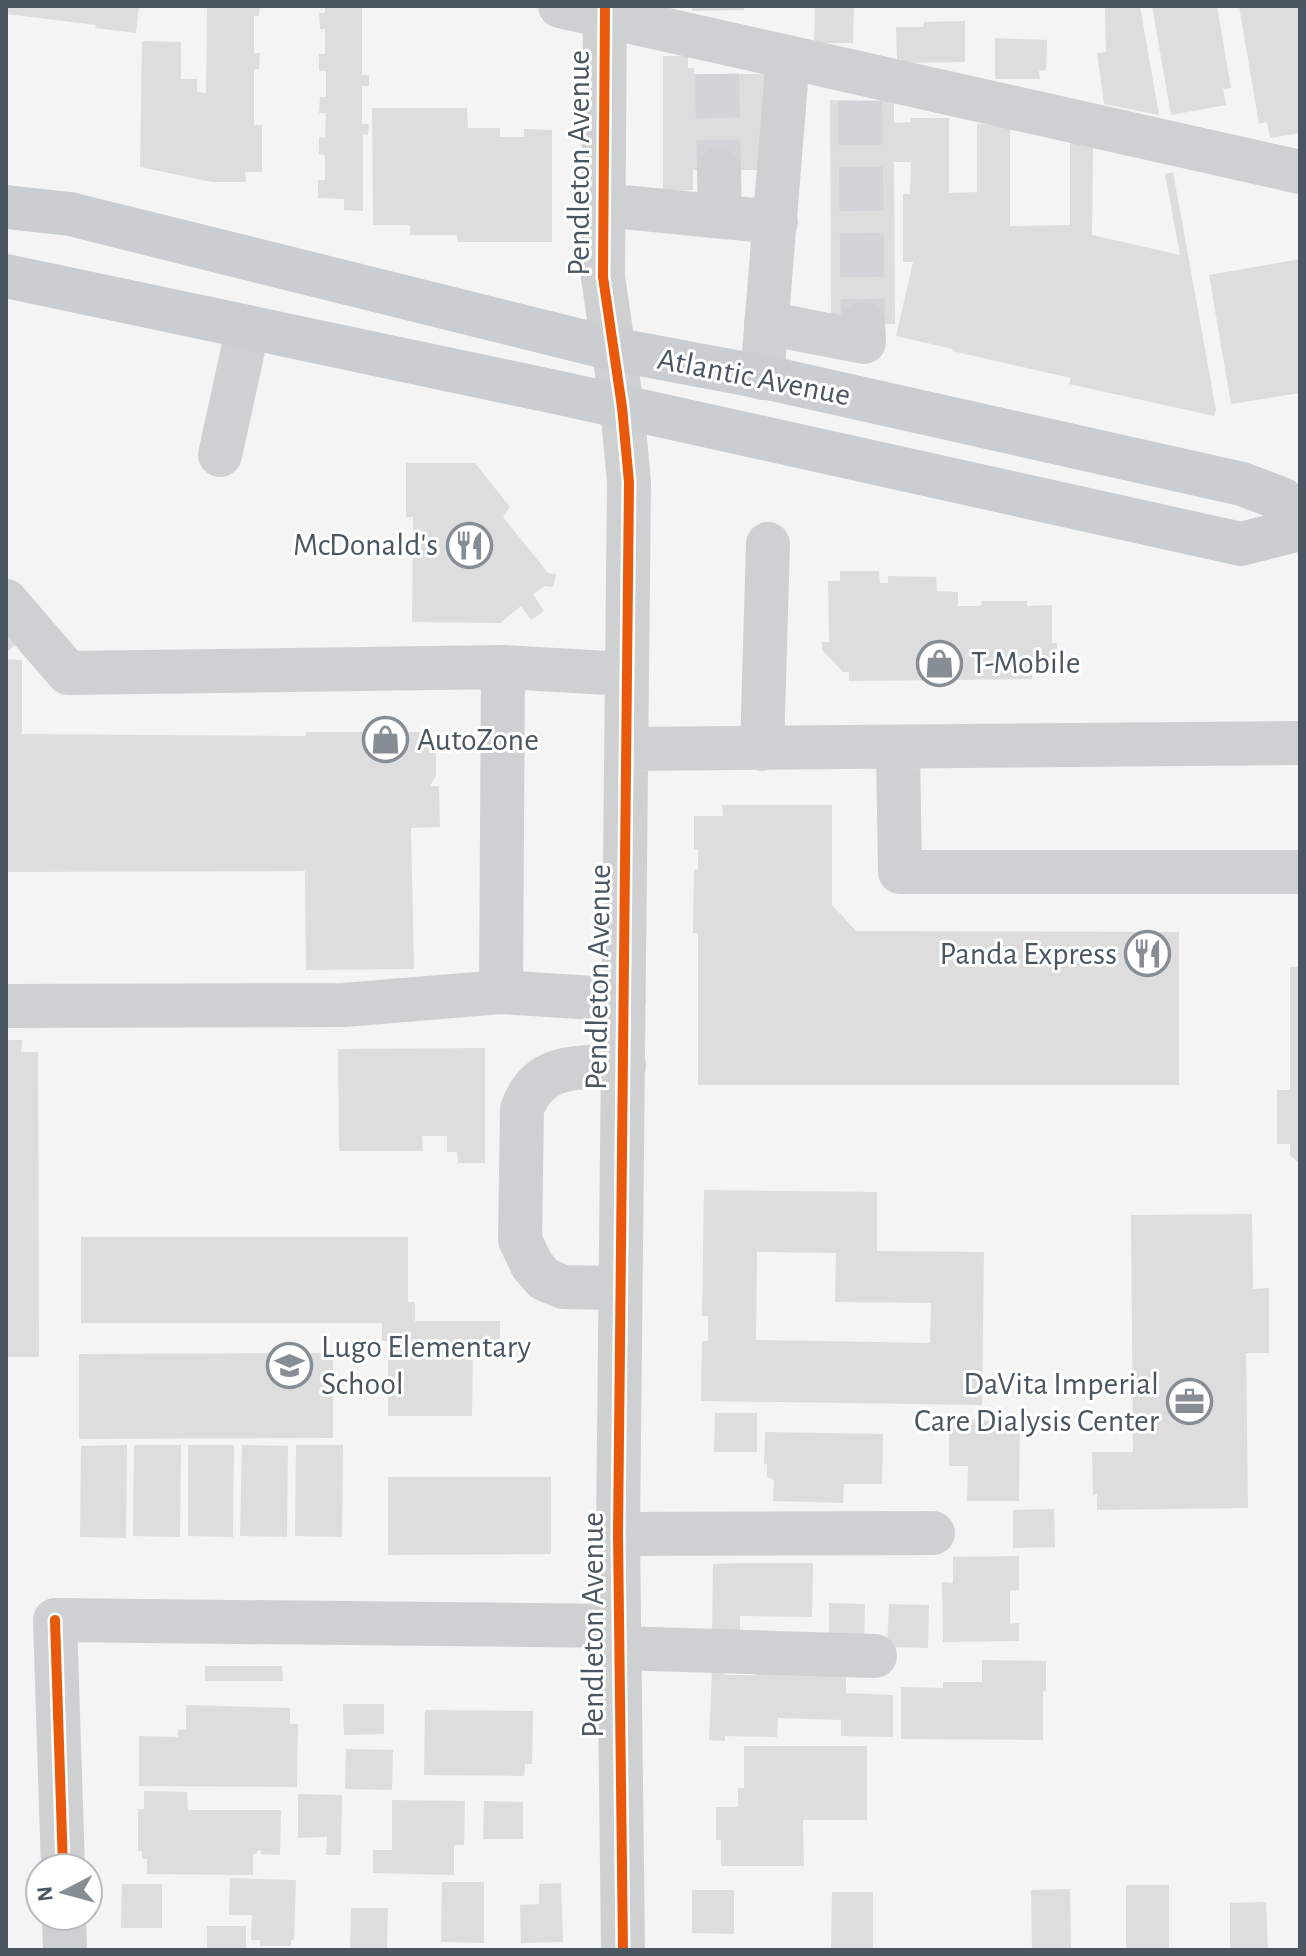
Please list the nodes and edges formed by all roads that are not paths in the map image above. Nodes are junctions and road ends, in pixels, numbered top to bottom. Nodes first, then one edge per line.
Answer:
1 (560, 6) edge
2 (605, 11) edge
3 (788, 57) junction
4 (719, 170) tunnel mouth
5 (1300, 172) edge
6 (603, 205) junction
7 (6, 207) edge
8 (720, 216) junction
9 (776, 222) junction
10 (7, 286) edge
11 (766, 323) junction
12 (863, 324) dead end
13 (248, 327) junction
14 (613, 349) junction
15 (762, 378) junction
16 (622, 407) junction
17 (220, 455) dead end
18 (1299, 528) edge
19 (768, 544) dead end
20 (6, 601) edge
21 (503, 667) junction
22 (626, 674) junction
23 (1300, 743) edge
24 (898, 748) junction
25 (626, 749) junction
26 (762, 749) junction
27 (1300, 872) edge
28 (501, 992) junction
29 (624, 1000) junction
30 (6, 1006) edge
31 (624, 1066) junction
32 (620, 1288) junction
33 (933, 1533) dead end
34 (618, 1534) junction
35 (619, 1637) junction
36 (875, 1656) dead end
37 (62, 1852) edge
38 (623, 1950) edge

1 - 2 street
2 - 3 street
2 - 6 street, Pendleton Avenue
3 - 5 street
3 - 9 street
4 - 8 street
6 - 8 street
6 - 14 street, Pendleton Avenue
7 - 14 main road, Atlantic Avenue
8 - 9 street
9 - 11 street
10 - 13 main road, Atlantic Avenue
11 - 12 street
11 - 15 street
13 - 16 main road, Atlantic Avenue
13 - 17 street
14 - 15 main road, Atlantic Avenue
14 - 16 street, Pendleton Avenue
15 - 18 main road, Atlantic Avenue
16 - 18 main road, Atlantic Avenue
16 - 22 street, Pendleton Avenue
19 - 26 street
20 - 21 street
21 - 22 street
21 - 28 street
22 - 25 street, Pendleton Avenue
23 - 24 street
24 - 26 street
24 - 27 street
25 - 26 street
25 - 29 street, Pendleton Avenue
28 - 29 street
28 - 30 street
29 - 31 street, Pendleton Avenue
31 - 32 street, Pendleton Avenue
31 - 32 street
32 - 34 street, Pendleton Avenue
33 - 34 street
34 - 35 street, Pendleton Avenue
35 - 36 street
35 - 37 street
35 - 38 street, Pendleton Avenue

